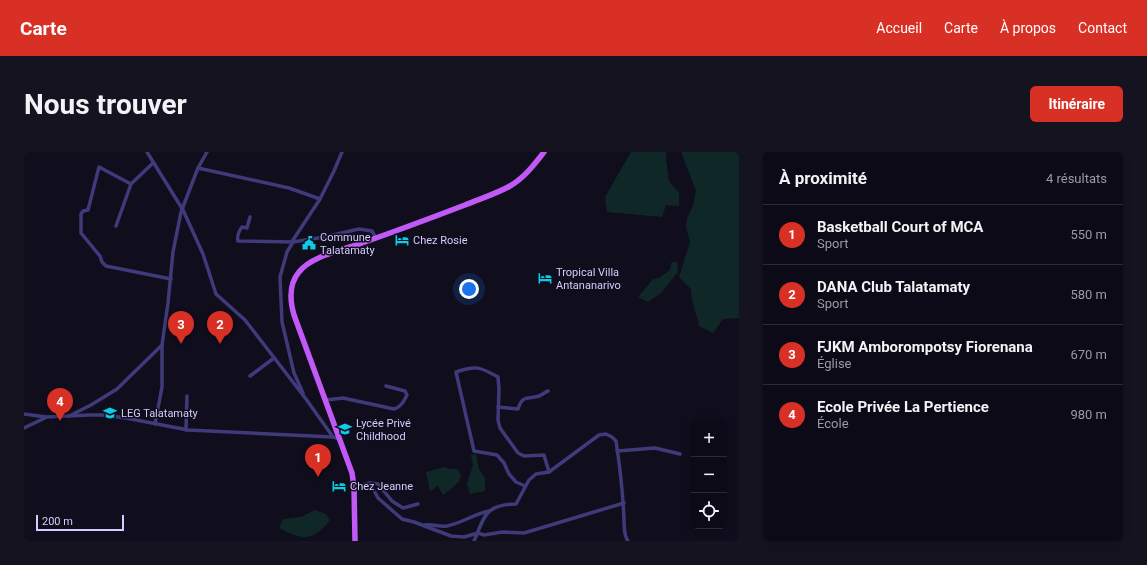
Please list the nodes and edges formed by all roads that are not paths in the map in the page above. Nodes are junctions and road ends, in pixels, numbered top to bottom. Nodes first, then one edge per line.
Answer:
1 (147, 152) edge
2 (207, 152) edge
3 (342, 152) edge
4 (544, 152) edge
5 (153, 163) junction
6 (198, 168) junction
7 (131, 184) junction
8 (320, 199) junction
9 (183, 210) junction
10 (250, 217) dead end
11 (116, 226) dead end
12 (376, 238) junction
13 (293, 242) junction
14 (171, 279) junction
15 (162, 345) junction
16 (274, 358) junction
17 (250, 376) dead end
18 (386, 386) dead end
19 (548, 390) dead end
20 (187, 396) dead end
21 (306, 399) junction
22 (326, 400) junction
23 (498, 407) junction
24 (24, 414) edge
25 (69, 416) junction
26 (46, 417) junction
27 (155, 424) junction
28 (24, 428) edge
29 (186, 430) junction
30 (333, 437) junction
31 (341, 439) junction
32 (617, 451) junction
33 (680, 454) dead end
34 (549, 472) junction
35 (370, 483) junction
36 (525, 486) junction
37 (354, 487) junction
38 (624, 503) junction
39 (418, 504) dead end
40 (489, 512) junction
41 (422, 525) junction
42 (478, 534) junction
43 (355, 541) edge
44 (474, 541) edge
45 (628, 541) edge

1 - 5 street
2 - 6 street
3 - 8 street
4 - 12 main road
5 - 7 street
5 - 9 street
6 - 8 street
6 - 9 street
7 - 11 street
7 - 14 street
8 - 13 street
9 - 14 street
9 - 16 street
10 - 13 street
12 - 13 street
12 - 22 main road
13 - 21 street
14 - 15 street
15 - 25 street
15 - 27 street
16 - 17 street
16 - 21 street
18 - 22 street
19 - 23 street
20 - 29 street
21 - 30 street
22 - 31 main road
23 - 34 street
23 - 36 street
24 - 26 street
25 - 26 street
25 - 27 street
26 - 28 street
27 - 29 street
29 - 30 street
30 - 31 street
31 - 37 main road
32 - 33 street
32 - 34 street
32 - 38 street
34 - 36 street
35 - 37 street
35 - 39 street
35 - 41 street
36 - 40 street
37 - 43 main road
38 - 42 street
38 - 45 street
40 - 41 street
40 - 42 street
41 - 42 street
42 - 44 street

